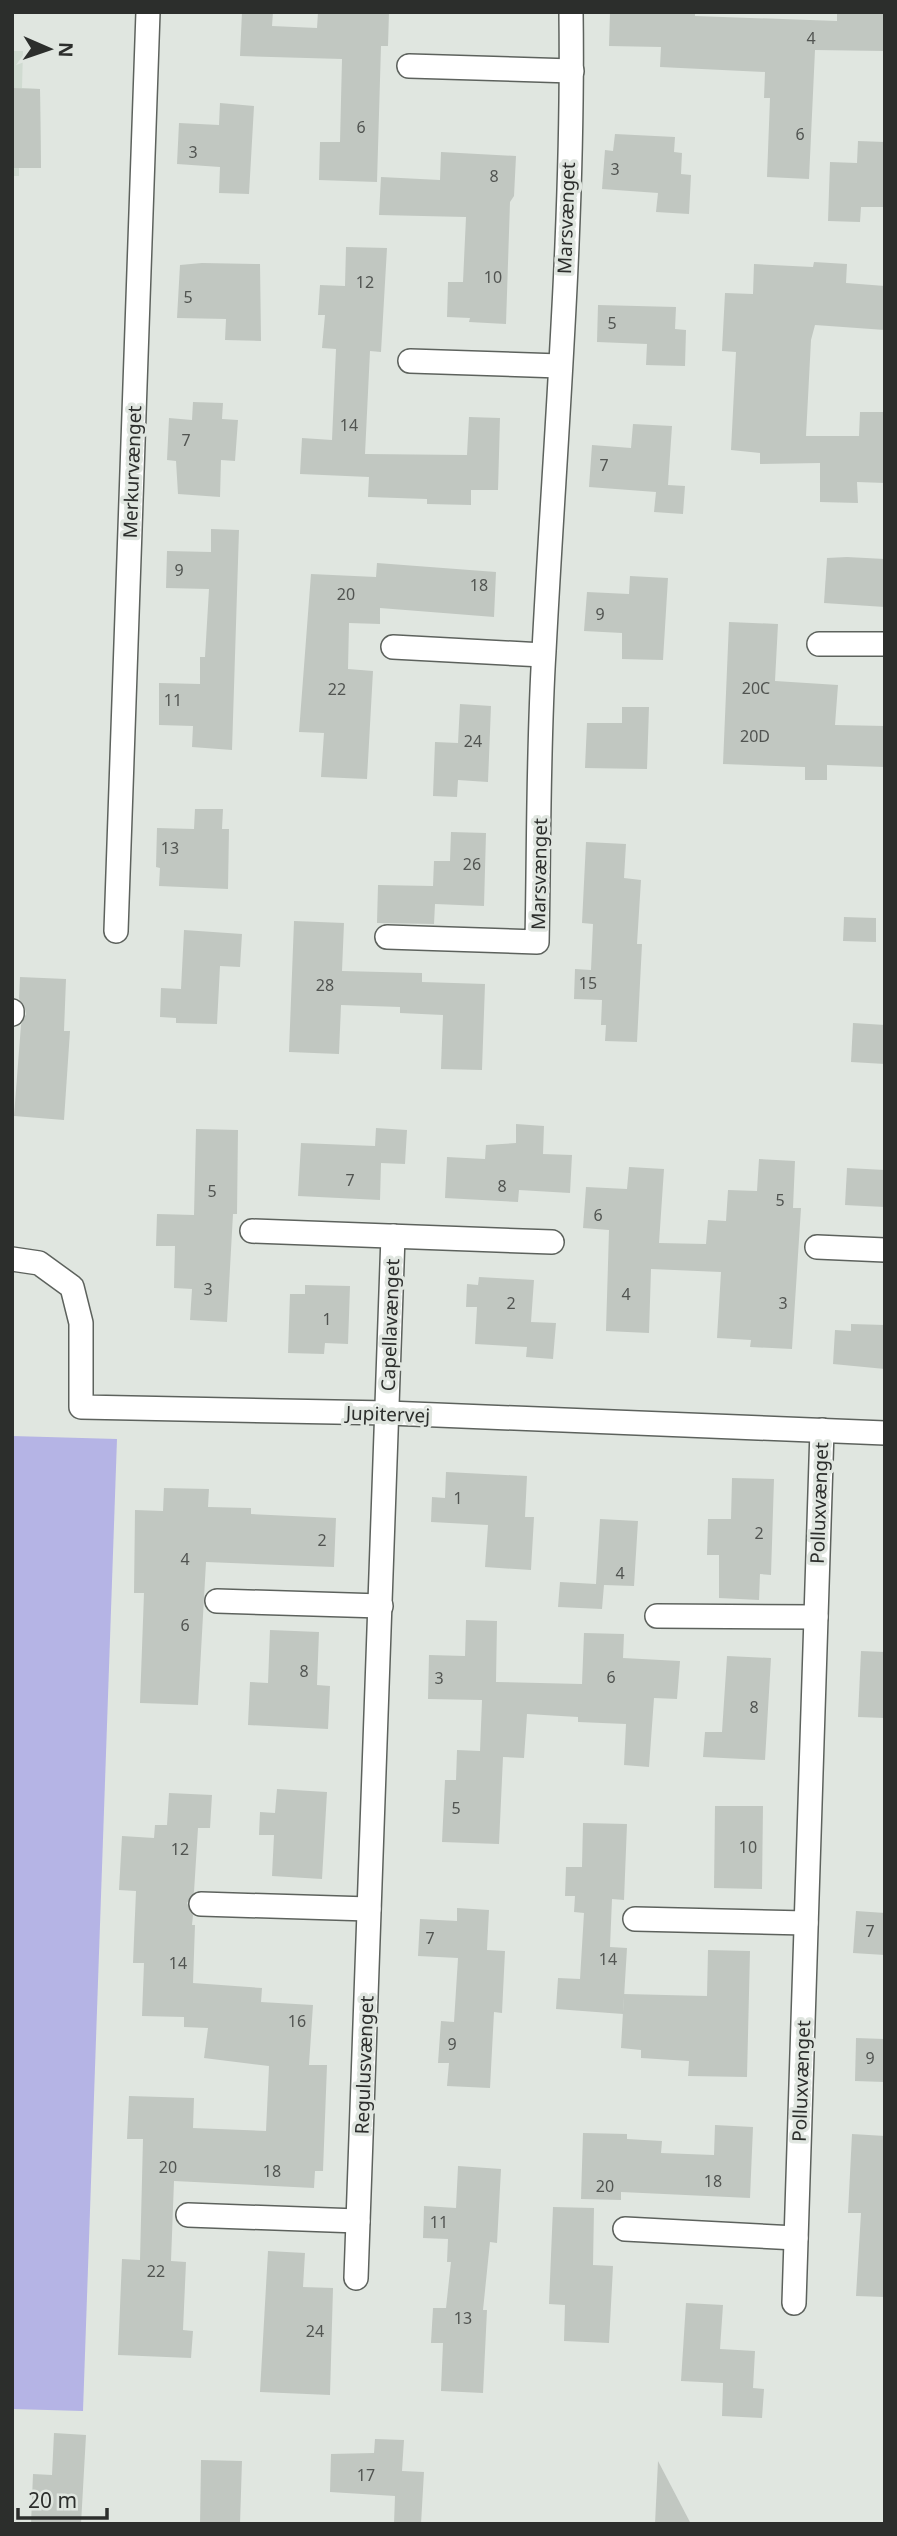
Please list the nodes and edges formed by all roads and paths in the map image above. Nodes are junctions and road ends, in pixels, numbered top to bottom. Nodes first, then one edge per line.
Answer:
1 (148, 12) edge
2 (572, 12) edge
3 (409, 66) dead end
4 (572, 71) junction
5 (410, 361) dead end
6 (561, 366) junction
7 (819, 643) dead end
8 (885, 644) edge
9 (394, 647) dead end
10 (543, 655) junction
11 (116, 931) dead end
12 (387, 937) dead end
13 (252, 1231) dead end
14 (393, 1236) junction
15 (552, 1242) dead end
16 (817, 1247) dead end
17 (885, 1250) edge
18 (12, 1259) edge
19 (388, 1413) junction
20 (822, 1430) junction
21 (885, 1433) edge
22 (216, 1601) dead end
23 (381, 1606) junction
24 (657, 1616) dead end
25 (816, 1617) junction
26 (201, 1904) dead end
27 (369, 1909) junction
28 (635, 1919) dead end
29 (806, 1923) junction
30 (188, 2215) dead end
31 (358, 2221) junction
32 (625, 2229) dead end
33 (796, 2238) junction
34 (356, 2278) dead end
35 (794, 2303) dead end

1 - 11 street, Merkurvænget
2 - 4 street, Marsvænget
3 - 4 street
4 - 6 street, Marsvænget
5 - 6 street
6 - 10 street, Marsvænget
7 - 8 street
9 - 10 street
10 - 12 street, Marsvænget
13 - 14 street, Capellavænget
14 - 15 street, Capellavænget
14 - 19 street, Capellavænget
16 - 17 street
18 - 19 street, Jupitervej
19 - 20 street, Jupitervej
19 - 23 street, Regulusvænget
20 - 21 street, Jupitervej
20 - 25 street, Polluxvænget
22 - 23 street
23 - 27 street, Regulusvænget
24 - 25 street
25 - 29 street, Polluxvænget
26 - 27 street
27 - 31 street, Regulusvænget
28 - 29 street
29 - 33 street, Polluxvænget
30 - 31 street
31 - 34 street, Regulusvænget
32 - 33 street
33 - 35 street, Polluxvænget

